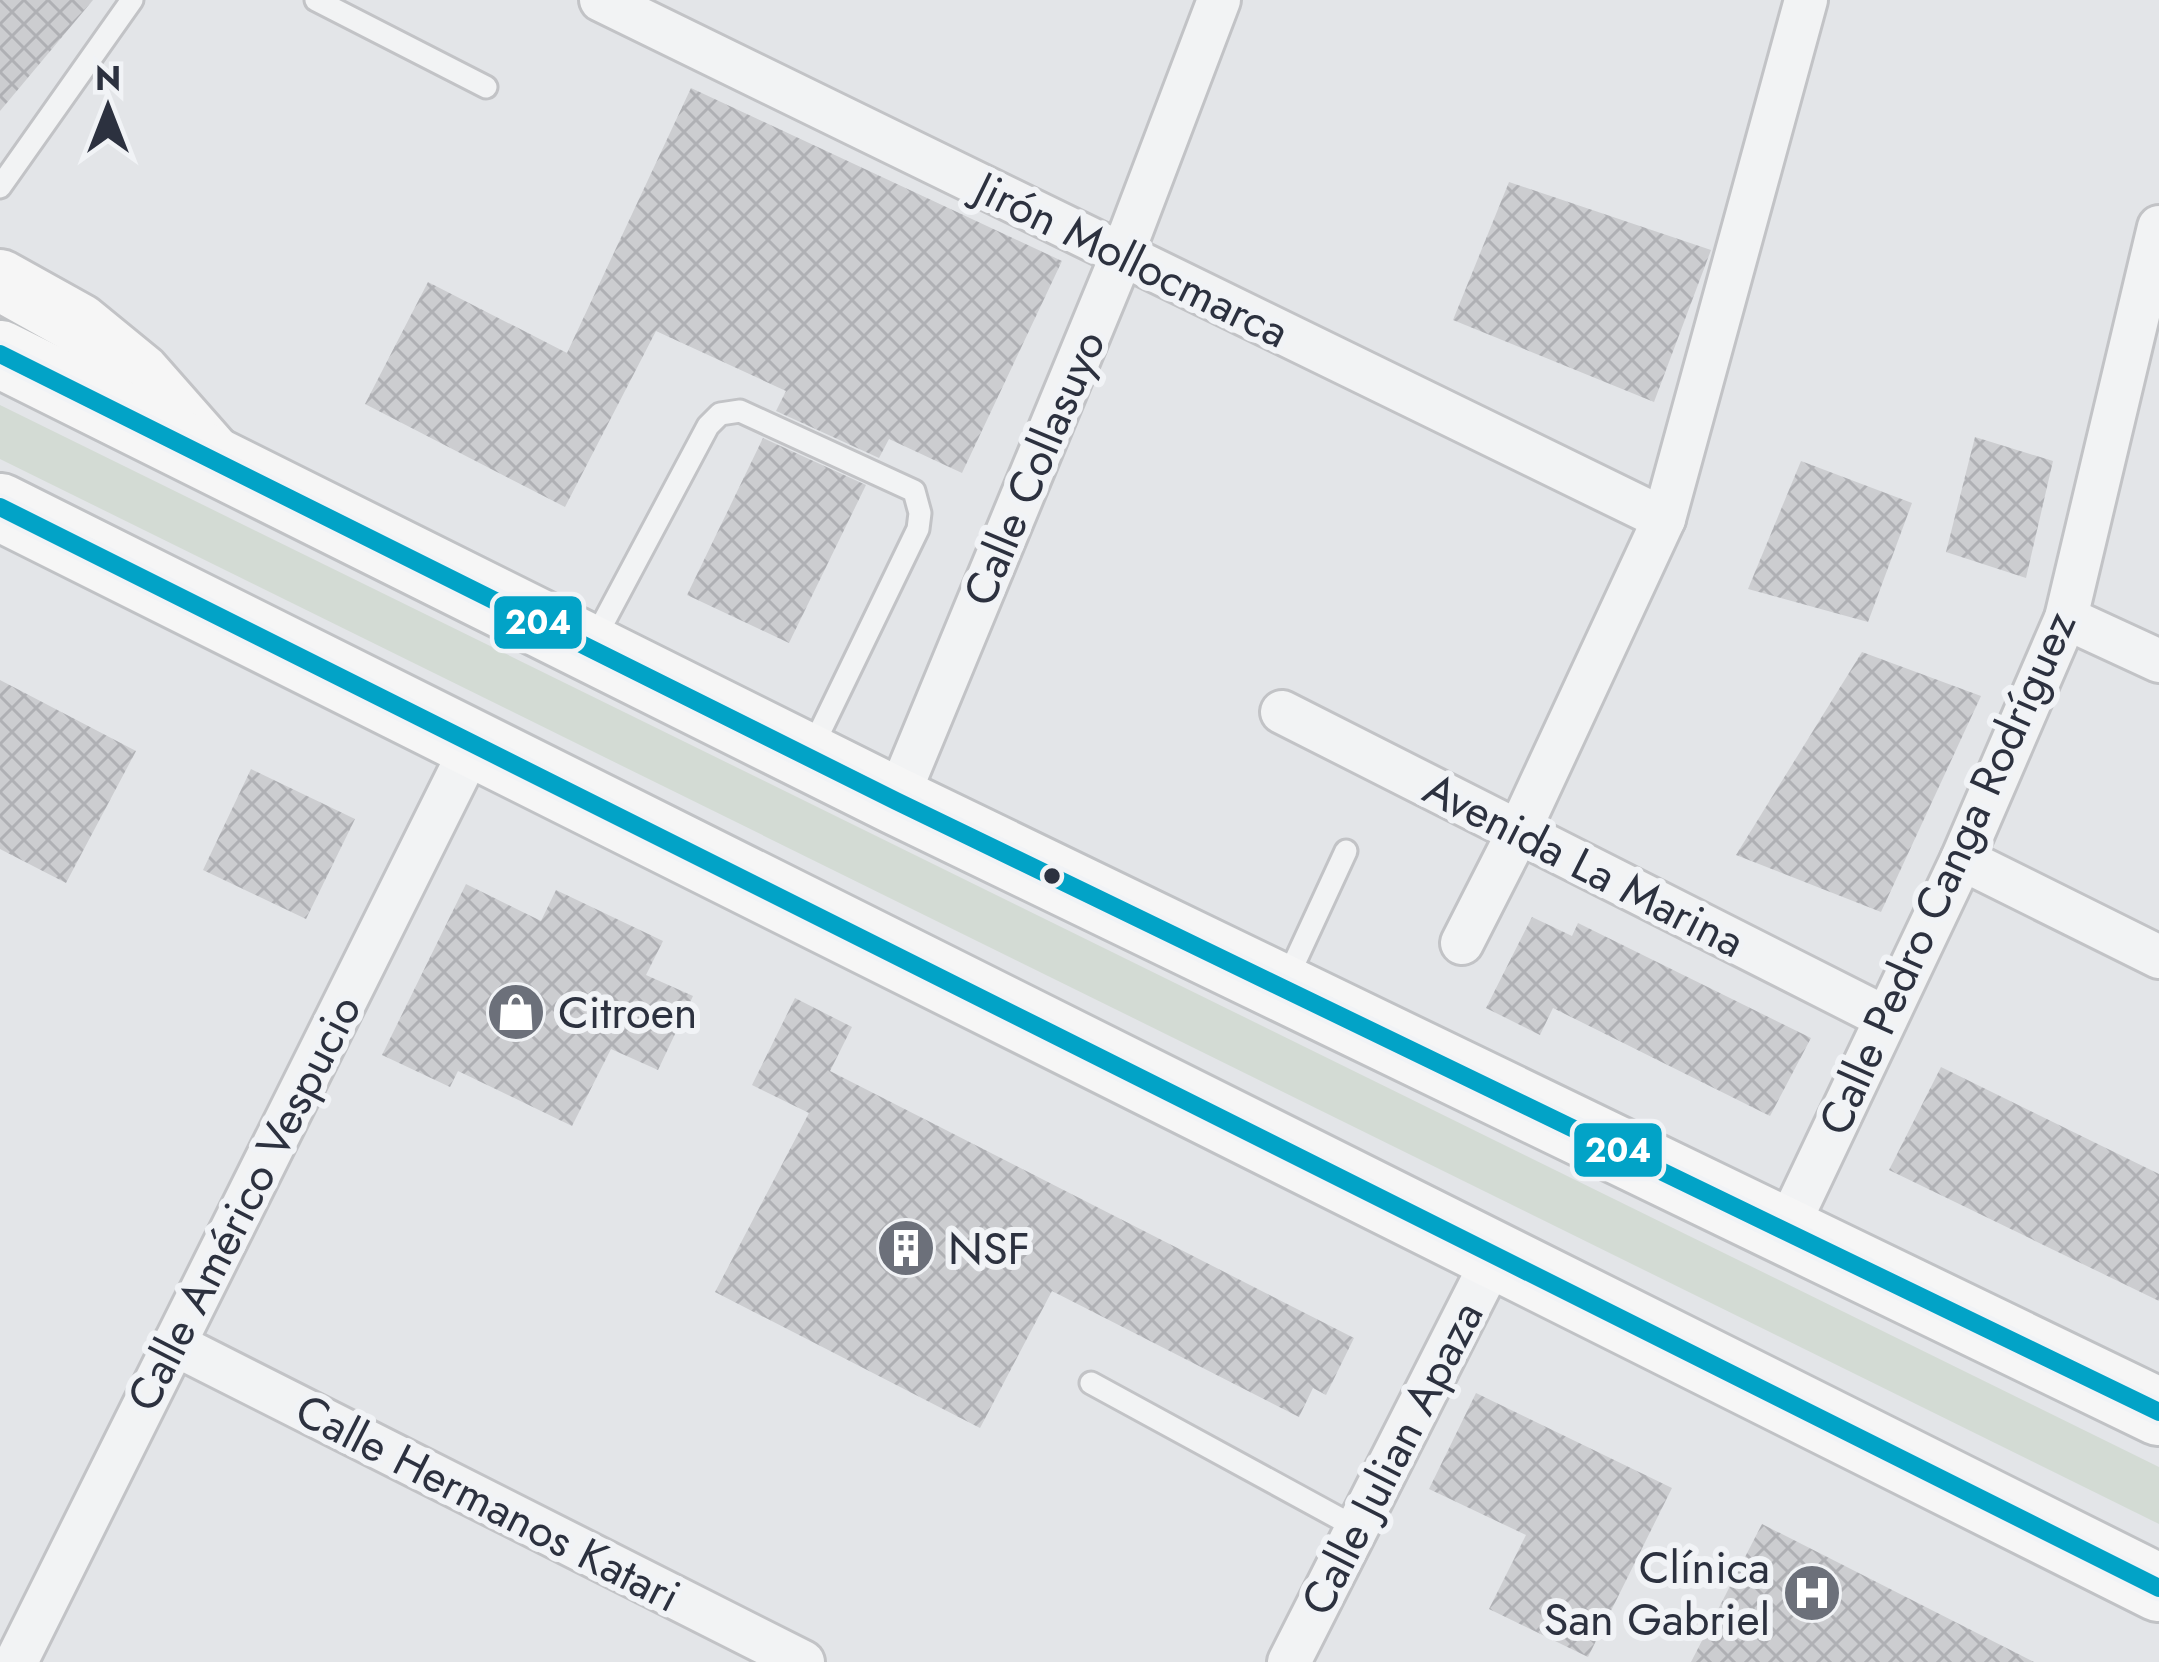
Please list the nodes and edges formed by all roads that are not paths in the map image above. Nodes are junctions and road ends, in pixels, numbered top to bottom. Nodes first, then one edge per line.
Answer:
1 (133, 0) edge
2 (316, 0) edge
3 (1220, 0) edge
4 (1806, 0) edge
5 (619, 4) edge
6 (486, 87) dead end
7 (0, 187) edge
8 (2159, 227) edge
9 (1122, 255) junction
10 (0, 280) edge
11 (0, 355) edge
12 (218, 463) junction
13 (0, 507) edge
14 (1664, 519) junction
15 (2066, 618) junction
16 (590, 647) junction
17 (2159, 661) edge
18 (1282, 712) dead end
19 (473, 746) junction
20 (808, 756) junction
21 (896, 801) junction
22 (1519, 832) junction
23 (1346, 851) dead end
24 (1962, 859) junction
25 (1462, 943) dead end
26 (2159, 957) edge
27 (1282, 989) junction
28 (1886, 1018) junction
29 (1785, 1232) junction
30 (1496, 1254) junction
31 (174, 1344) junction
32 (1091, 1383) dead end
33 (2159, 1412) edge
34 (1357, 1528) junction
35 (2159, 1588) edge
36 (16, 1662) edge
37 (803, 1662) edge
38 (1288, 1662) edge

1 - 7 lane
2 - 6 lane
3 - 9 street, Calle Collasuyo
4 - 14 street
5 - 9 street, Jirón Mollocmarca
8 - 15 street, Calle Pedro Canga Rodríguez
9 - 14 street, Jirón Mollocmarca
9 - 21 street, Calle Collasuyo
10 - 12 main road
11 - 12 main road
12 - 16 main road
13 - 19 main road
14 - 22 street
15 - 17 street
15 - 24 street, Calle Pedro Canga Rodríguez
16 - 20 main road
16 - 20 lane
18 - 22 street, Avenida La Marina
19 - 30 main road
19 - 31 street, Calle Américo Vespucio
20 - 21 main road
21 - 27 main road
22 - 25 street
22 - 28 street, Avenida La Marina
23 - 27 lane
24 - 26 street
24 - 28 street, Calle Pedro Canga Rodríguez
27 - 29 main road
28 - 29 street, Calle Pedro Canga Rodríguez
29 - 33 main road
30 - 34 street, Calle Julian Apaza
30 - 35 main road
31 - 36 street, Calle Américo Vespucio
31 - 37 street, Calle Hermanos Katari
32 - 34 lane
34 - 38 street, Calle Julian Apaza

